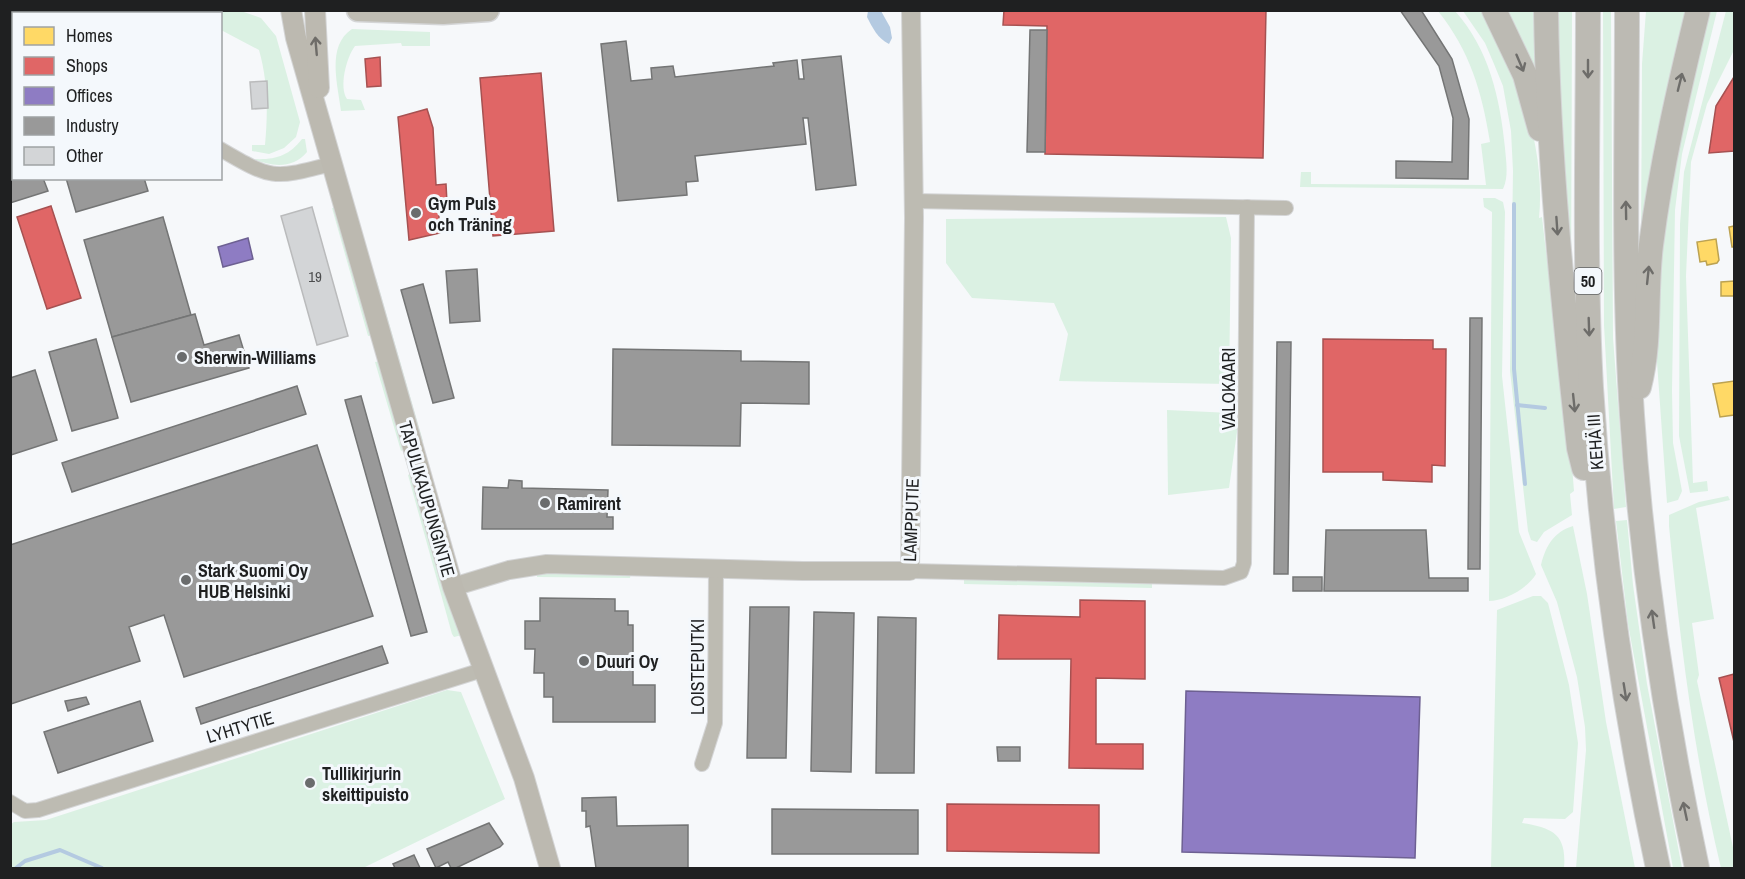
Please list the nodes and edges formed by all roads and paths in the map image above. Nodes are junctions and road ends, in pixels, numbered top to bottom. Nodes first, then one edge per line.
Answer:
1 (291, 10) edge
2 (315, 10) edge
3 (358, 10) edge
4 (488, 10) edge
5 (911, 10) edge
6 (1494, 10) edge
7 (1546, 10) edge
8 (1588, 10) edge
9 (1627, 10) edge
10 (1698, 10) edge
11 (321, 123) junction
12 (222, 150) edge
13 (332, 164) junction
14 (1552, 168) junction
15 (914, 201) junction
16 (1248, 207) junction
17 (1286, 208) dead end
18 (1632, 415) junction
19 (1605, 551) junction
20 (716, 568) junction
21 (910, 571) junction
22 (453, 587) junction
23 (482, 670) junction
24 (702, 764) dead end
25 (10, 802) edge
26 (550, 868) edge
27 (1658, 868) edge
28 (1697, 868) edge

1 - 11 main road, TAPULIKAUPUNGINTIE
11 -> 2 main road, TAPULIKAUPUNGINTIE
3 - 4 main road
5 - 15 street, LAMPPUTIE
6 -> 14 highway
7 - 14 highway
8 -> 19 highway, KEHÄ III / 50
18 -> 9 highway, 50
18 -> 10 highway
11 - 13 main road, TAPULIKAUPUNGINTIE
12 - 13 street
13 - 22 main road, TAPULIKAUPUNGINTIE
14 -> 19 highway
15 - 16 street
15 - 21 street, LAMPPUTIE
16 - 17 street
16 - 21 street, VALOKAARI
28 -> 18 highway, 50
19 -> 27 highway, KEHÄ III / 50
20 - 21 street, LAMPPUTIE
20 - 22 street, LAMPPUTIE
20 - 24 street, LOISTEPUTKI
22 - 23 main road, TAPULIKAUPUNGINTIE
23 - 25 street, LYHTYTIE
23 - 26 main road, TAPULIKAUPUNGINTIE

